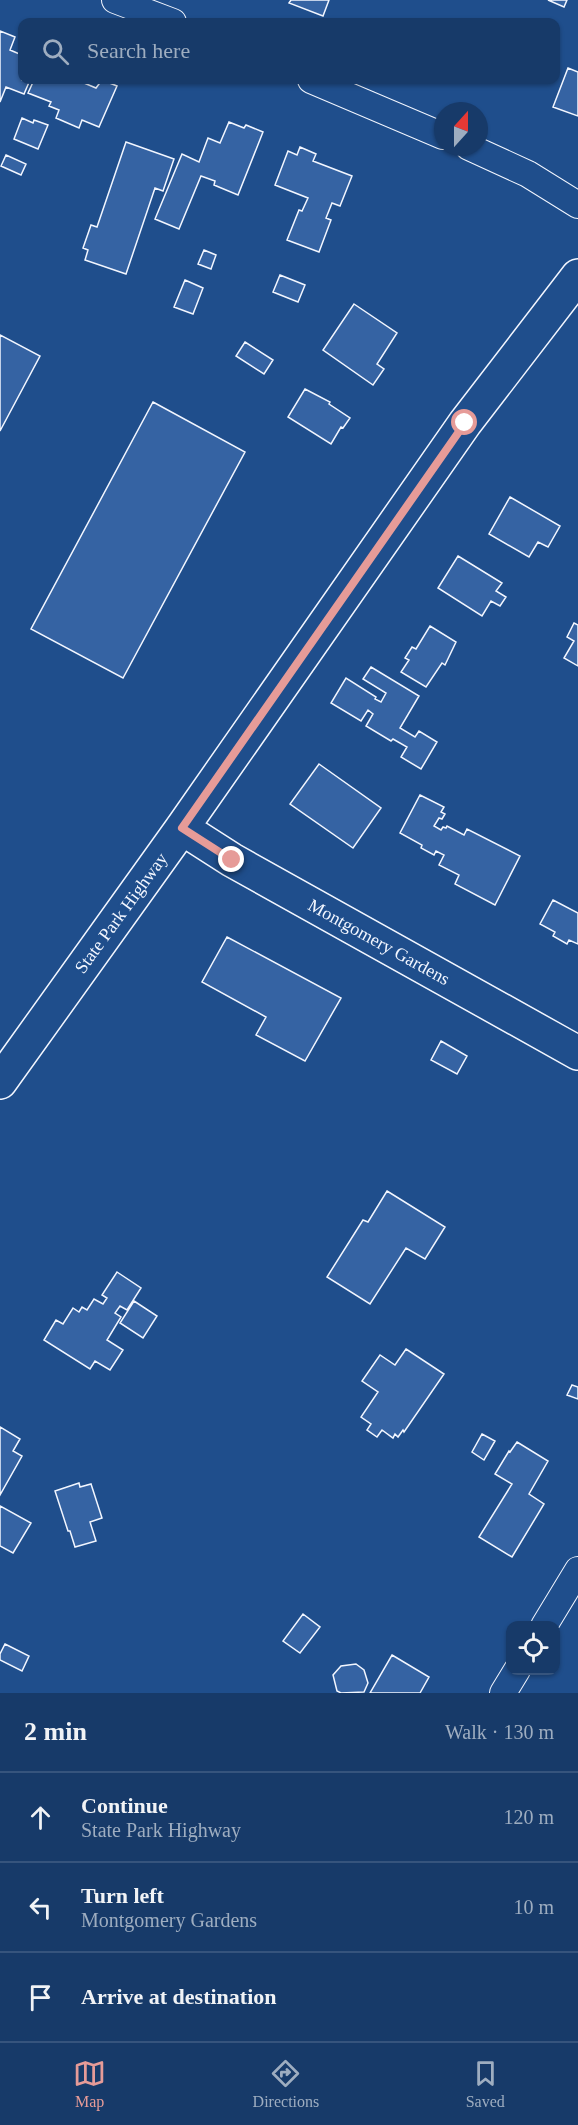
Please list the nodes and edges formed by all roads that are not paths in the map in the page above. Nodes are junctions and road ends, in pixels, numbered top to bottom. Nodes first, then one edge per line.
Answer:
1 (115, 0) edge
2 (162, 18) edge
3 (320, 84) edge
4 (434, 132) edge
5 (488, 156) edge
6 (578, 205) edge
7 (578, 276) edge
8 (182, 828) junction
9 (578, 1053) edge
10 (0, 1082) edge
11 (578, 1570) edge
12 (547, 1621) edge
13 (514, 1675) edge
14 (503, 1693) edge

1 - 2 street
3 - 4 street
5 - 6 street
7 - 8 main road, State Park Highway
8 - 9 main road, Montgomery Gardens
8 - 10 main road, State Park Highway
11 - 12 street
13 - 14 street

